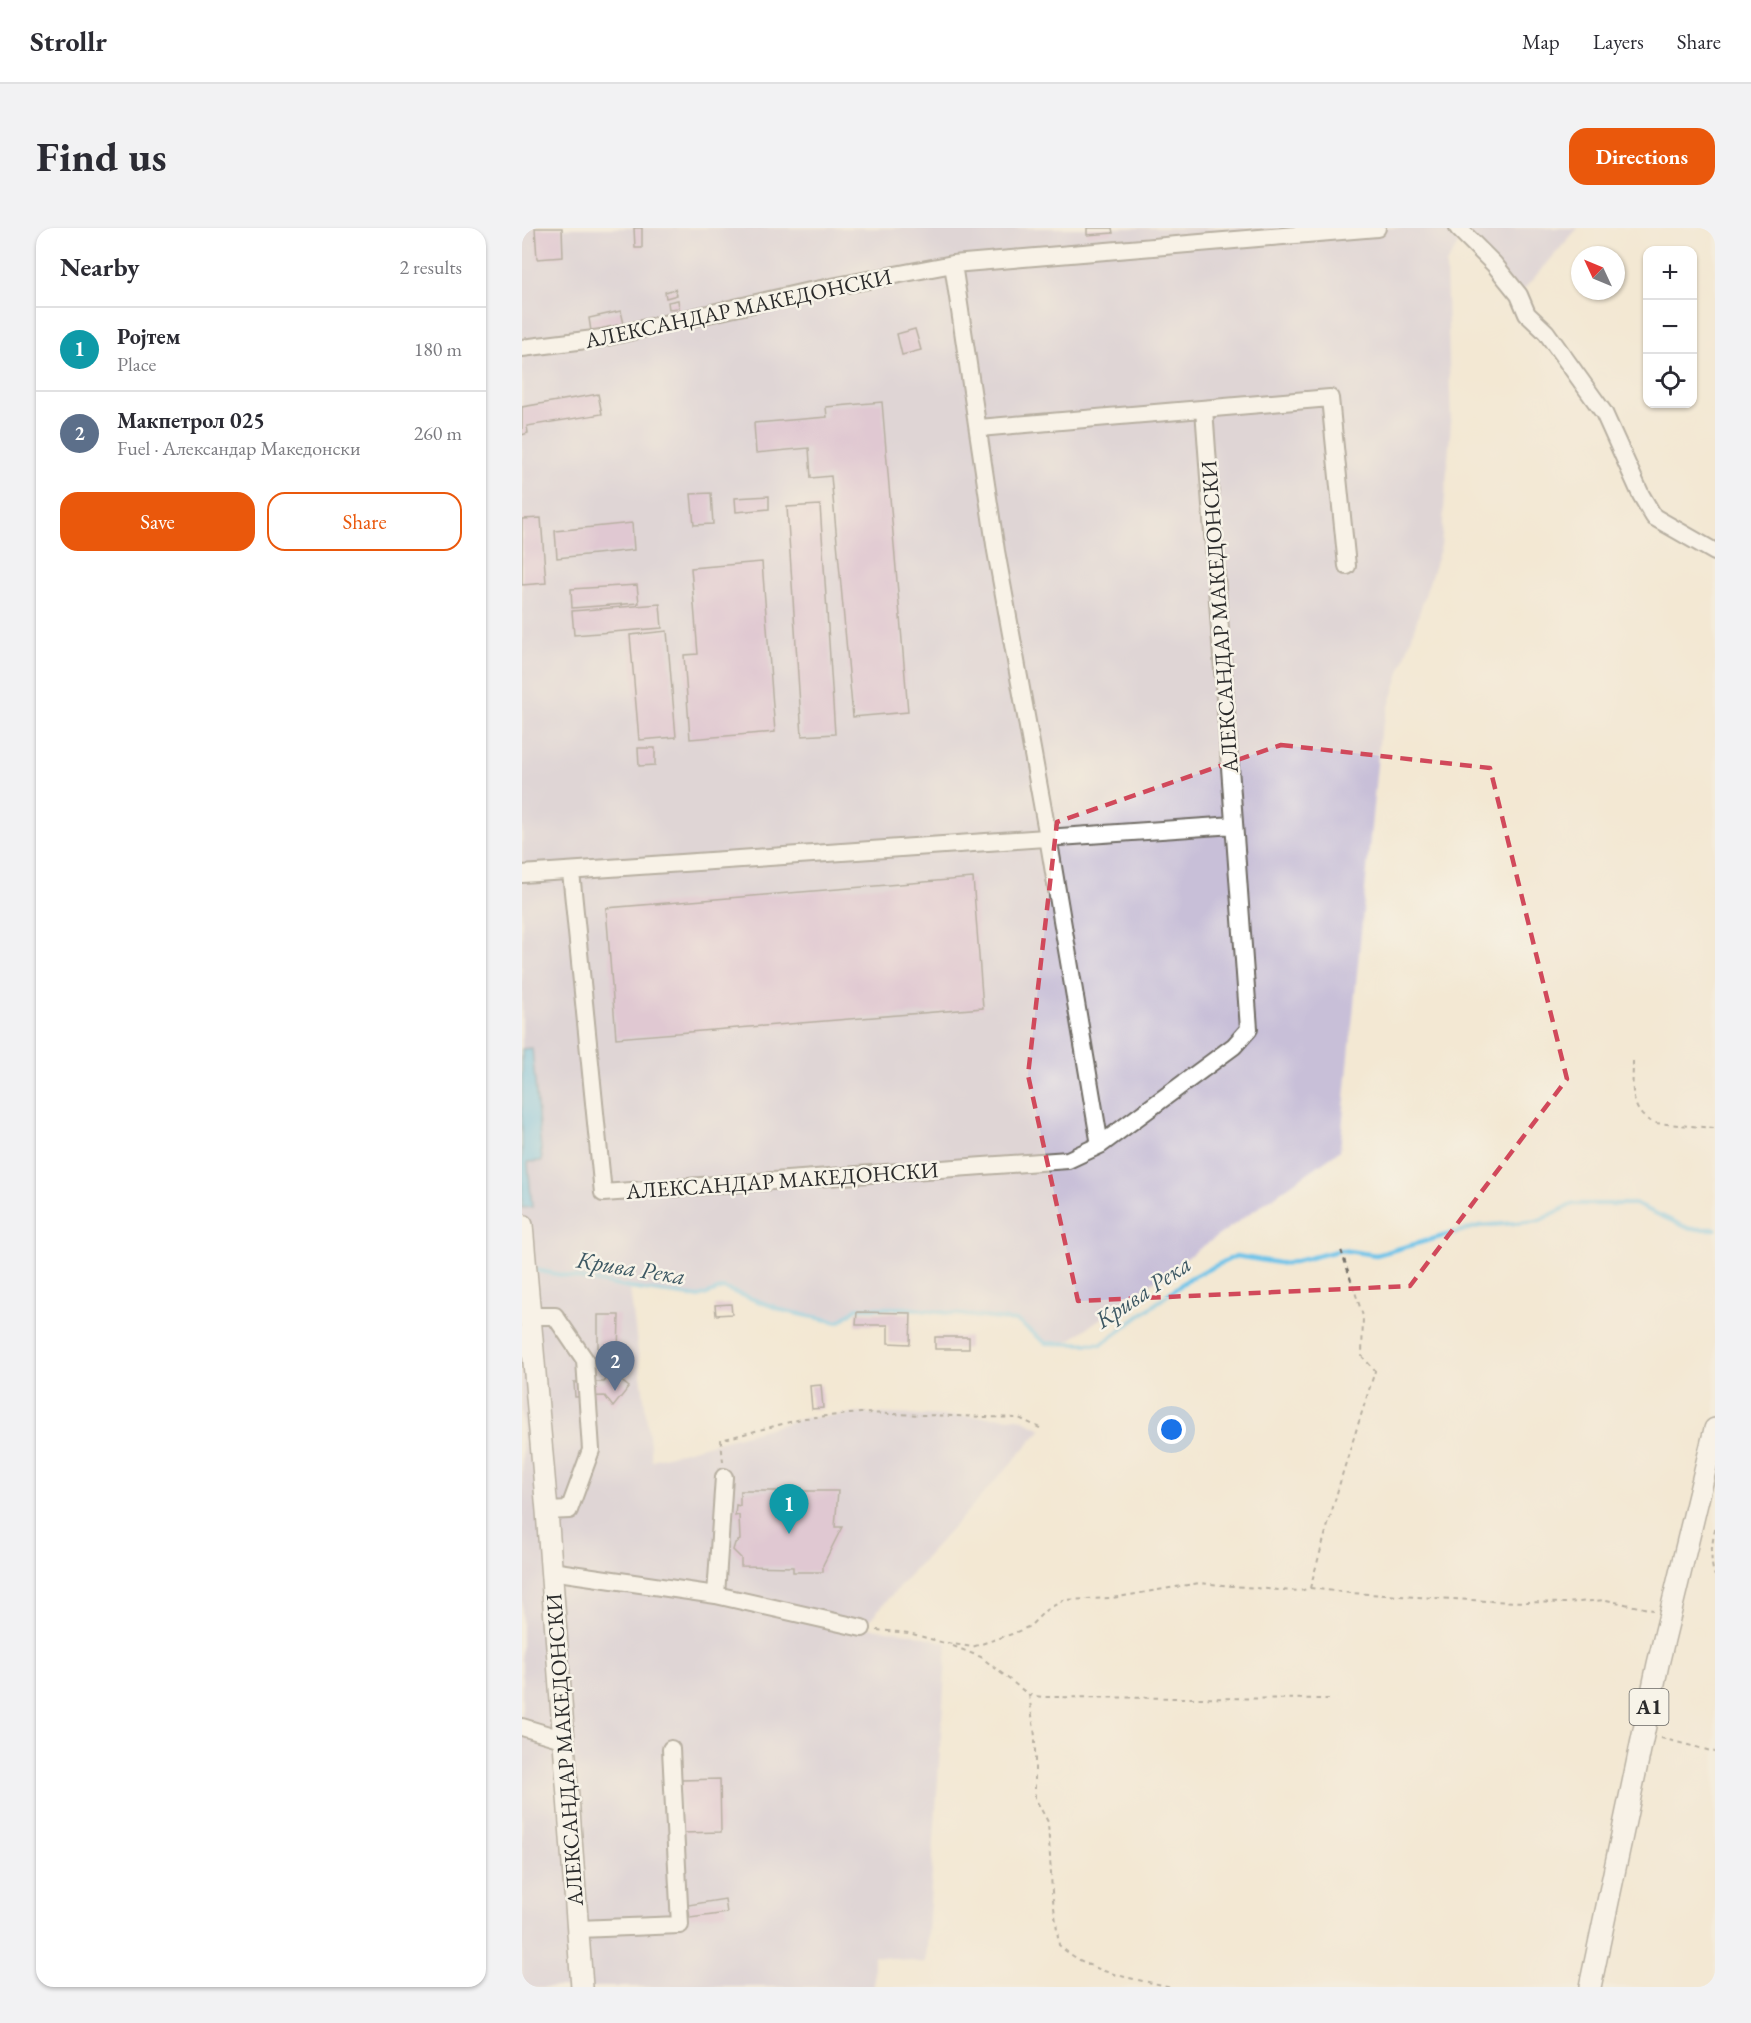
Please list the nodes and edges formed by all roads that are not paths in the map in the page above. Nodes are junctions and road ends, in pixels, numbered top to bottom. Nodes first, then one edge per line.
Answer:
1 (1377, 228) edge
2 (1458, 228) edge
3 (953, 264) junction
4 (522, 348) edge
5 (1204, 409) junction
6 (979, 428) junction
7 (1715, 552) edge
8 (1347, 566) dead end
9 (1234, 825) junction
10 (1048, 837) junction
11 (571, 872) junction
12 (522, 874) edge
13 (1100, 1145) junction
14 (522, 1225) edge
15 (530, 1316) junction
16 (529, 1375) edge
17 (1715, 1429) edge
18 (724, 1477) road end
19 (547, 1511) junction
20 (551, 1571) junction
21 (716, 1595) junction
22 (862, 1628) road end
23 (522, 1727) edge
24 (562, 1739) junction
25 (671, 1749) dead end
26 (578, 1929) junction
27 (582, 1987) edge
28 (1590, 1987) edge

1 - 3 lane, АЛЕКСАНДАР МАКЕДОНСКИ
2 - 7 lane
3 - 4 lane, АЛЕКСАНДАР МАКЕДОНСКИ
3 - 6 lane
5 - 6 lane
5 - 8 lane
5 - 9 lane, АЛЕКСАНДАР МАКЕДОНСКИ
6 - 10 lane
9 - 10 lane
9 - 13 lane, АЛЕКСАНДАР МАКЕДОНСКИ
10 - 11 lane
10 - 13 lane
11 - 12 lane
11 - 13 lane, АЛЕКСАНДАР МАКЕДОНСКИ
14 - 15 main road, АЛЕКСАНДАР МАКЕДОНСКИ
15 - 16 main road, АЛЕКСАНДАР МАКЕДОНСКИ
15 - 19 lane
16 - 19 main road, АЛЕКСАНДАР МАКЕДОНСКИ
17 - 28 main road, A1
18 - 21 lane
19 - 20 main road, АЛЕКСАНДАР МАКЕДОНСКИ
20 - 21 lane, АЛЕКСАНДАР МАКЕДОНСКИ
20 - 24 main road, АЛЕКСАНДАР МАКЕДОНСКИ
21 - 22 lane, АЛЕКСАНДАР МАКЕДОНСКИ
23 - 24 lane
24 - 26 main road, АЛЕКСАНДАР МАКЕДОНСКИ
25 - 26 lane, АЛЕКСАНДАР МАКЕДОНСКИ
26 - 27 main road, АЛЕКСАНДАР МАКЕДОНСКИ

